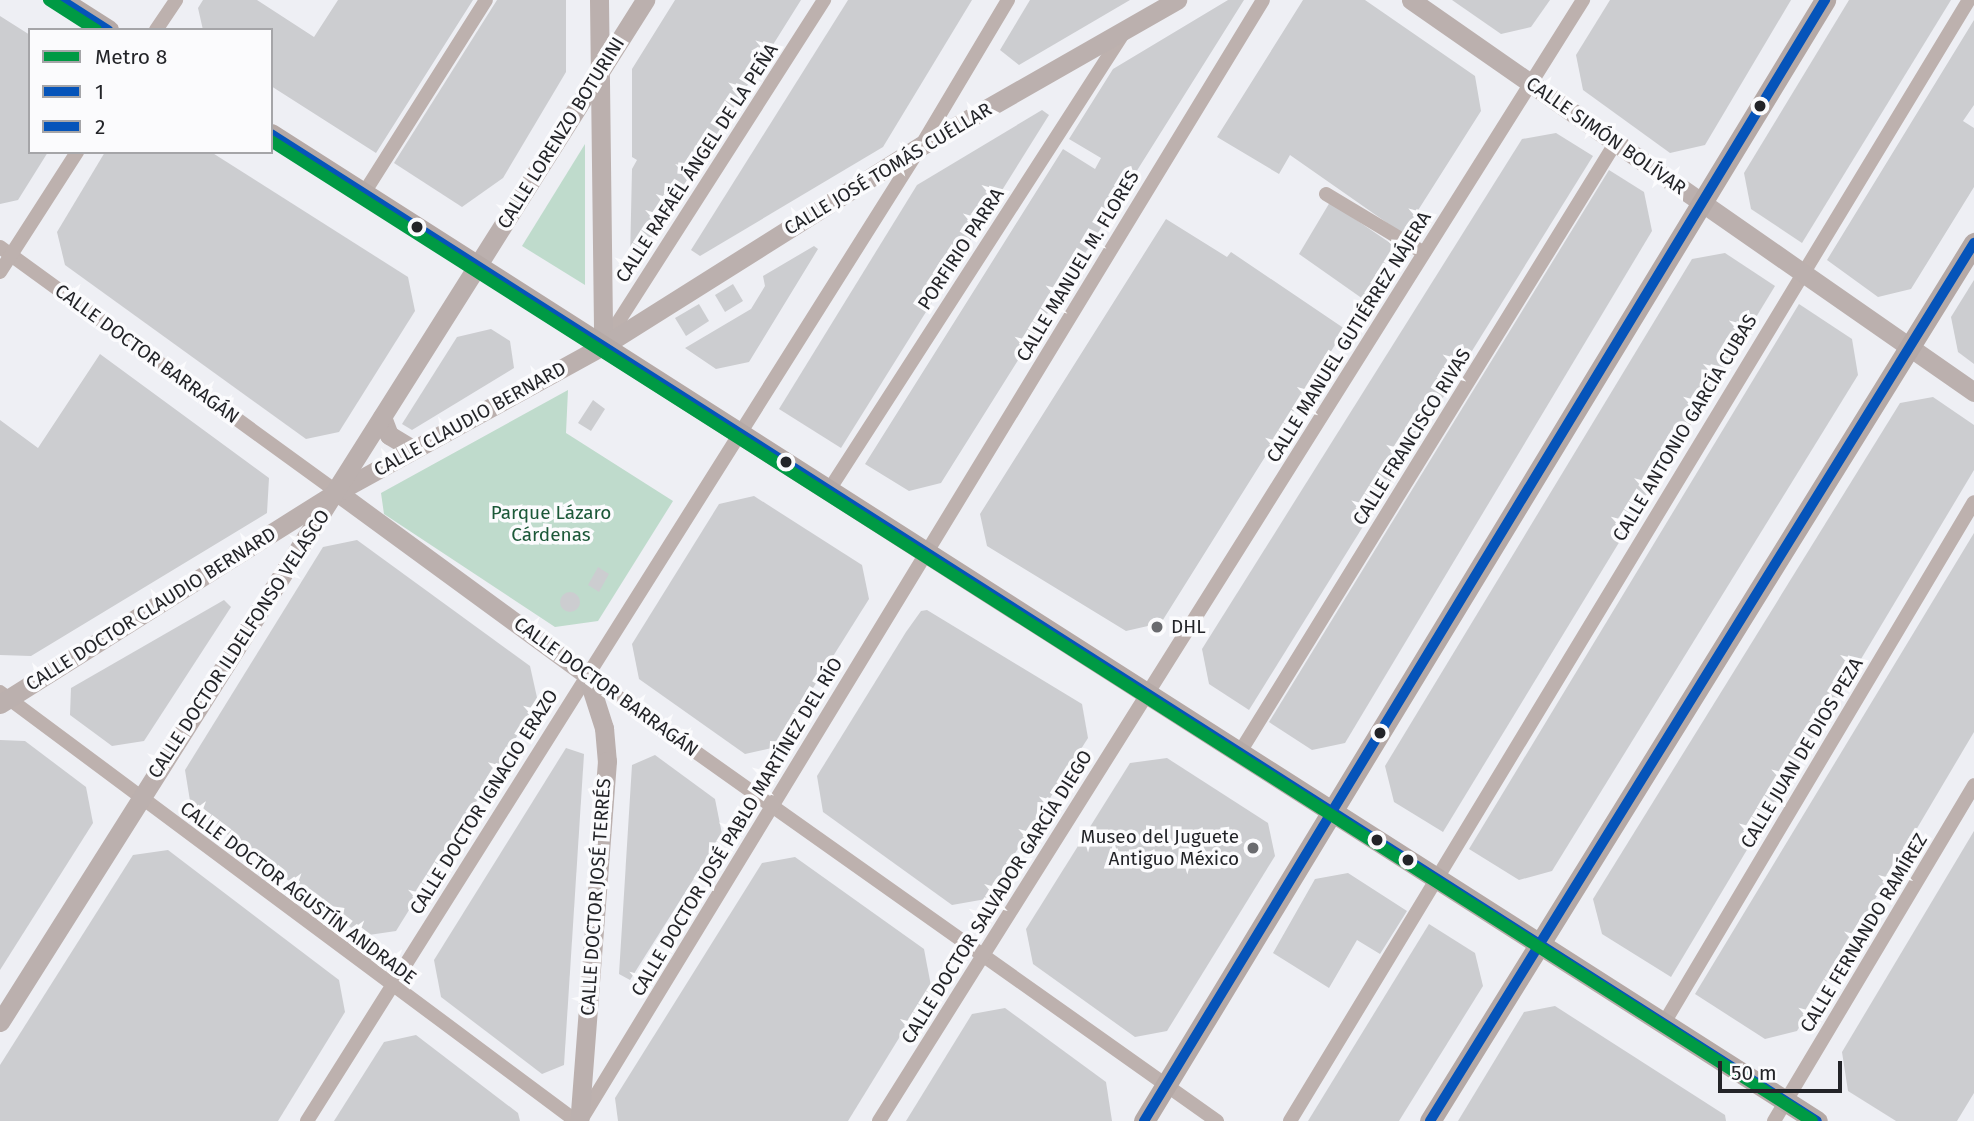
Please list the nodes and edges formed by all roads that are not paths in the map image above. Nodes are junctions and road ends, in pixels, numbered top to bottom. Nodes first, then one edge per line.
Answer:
1 (61, 0) edge
2 (176, 0) edge
3 (486, 0) edge
4 (599, 0) edge
5 (645, 0) edge
6 (824, 0) edge
7 (1008, 0) edge
8 (1177, 0) edge
9 (1263, 0) edge
10 (1411, 0) edge
11 (1583, 0) edge
12 (1825, 0) edge
13 (1969, 0) edge
14 (104, 28) edge
15 (157, 28) edge
16 (1126, 29) junction
17 (599, 72) junction
18 (1530, 84) junction
19 (273, 135) edge
20 (1616, 142) junction
21 (921, 146) junction
22 (76, 154) edge
23 (364, 193) junction
24 (1326, 194) dead end
25 (1703, 203) junction
26 (1974, 243) edge
27 (5, 251) edge
28 (1424, 253) junction
29 (477, 266) junction
30 (0, 272) edge
31 (1801, 272) junction
32 (603, 346) junction
33 (1909, 348) junction
34 (1974, 392) edge
35 (382, 417) junction
36 (741, 434) junction
37 (412, 449) junction
38 (829, 490) junction
39 (337, 492) junction
40 (1974, 502) edge
41 (926, 552) junction
42 (587, 675) junction
43 (1149, 694) junction
44 (3, 698) edge
45 (1240, 752) junction
46 (1974, 785) edge
47 (139, 797) junction
48 (772, 805) junction
49 (1334, 812) junction
50 (1436, 878) junction
51 (1538, 943) junction
52 (983, 955) junction
53 (390, 987) junction
54 (0, 1021) edge
55 (1664, 1023) junction
56 (1166, 1086) junction
57 (1786, 1101) junction
58 (307, 1121) edge
59 (578, 1121) edge
60 (879, 1121) edge
61 (1144, 1121) edge
62 (1217, 1121) edge
63 (1290, 1121) edge
64 (1430, 1121) edge
65 (1774, 1121) edge
66 (1817, 1121) edge

1 - 14 main road
2 - 15 street
3 - 23 street
4 - 17 street
5 - 17 street, CALLE LORENZO BOTURINI
6 - 32 street, CALLE RAFAÉL ÁNGEL DE LA PEÑA
7 - 21 street, CALLE DOCTOR IGNACIO ERAZO
8 - 16 street, CALLE JOSÉ TOMÁS CUÉLLAR
9 - 41 street, CALLE MANUEL M. FLORES
10 - 18 street, CALLE SIMÓN BOLÍVAR
11 - 18 street, CALLE MANUEL GUTIÉRREZ NÁJERA
12 - 25 main road
13 - 31 street, CALLE ANTONIO GARCÍA CUBAS
16 - 21 street, CALLE JOSÉ TOMÁS CUÉLLAR
16 - 38 street, PORFIRIO PARRA
17 - 29 street, CALLE LORENZO BOTURINI
17 - 32 street
18 - 20 street, CALLE SIMÓN BOLÍVAR
18 - 28 street, CALLE MANUEL GUTIÉRREZ NÁJERA
19 - 23 main road
20 - 25 street, CALLE SIMÓN BOLÍVAR
20 - 45 street, CALLE FRANCISCO RIVAS
21 - 32 street, CALLE JOSÉ TOMÁS CUÉLLAR
21 - 36 street, CALLE DOCTOR IGNACIO ERAZO
22 - 27 street
23 - 29 main road
24 - 28 street
25 - 31 street, CALLE SIMÓN BOLÍVAR
25 - 49 main road
26 - 33 main road
27 - 30 street
27 - 39 street, CALLE DOCTOR BARRAGÁN
28 - 43 street, CALLE MANUEL GUTIÉRREZ NÁJERA
29 - 32 main road
29 - 35 street, CALLE DOCTOR ILDELFONSO VELASCO
31 - 33 street, CALLE SIMÓN BOLÍVAR
31 - 50 street, CALLE ANTONIO GARCÍA CUBAS
32 - 36 main road
32 - 37 street, CALLE CLAUDIO BERNARD
33 - 34 street, CALLE SIMÓN BOLÍVAR
33 - 51 main road
35 - 37 street
35 - 39 street, CALLE DOCTOR ILDELFONSO VELASCO
36 - 38 main road
36 - 42 street, CALLE DOCTOR IGNACIO ERAZO
37 - 39 street, CALLE CLAUDIO BERNARD
38 - 41 main road
39 - 42 street, CALLE DOCTOR BARRAGÁN
39 - 44 street, CALLE DOCTOR CLAUDIO BERNARD
39 - 47 street, CALLE DOCTOR ILDELFONSO VELASCO
40 - 55 street, CALLE JUAN DE DIOS PEZA
41 - 43 main road
41 - 48 street, CALLE DOCTOR JOSÉ PABLO MARTÍNEZ DEL RÍO
42 - 48 street, CALLE DOCTOR BARRAGÁN
42 - 53 street, CALLE DOCTOR IGNACIO ERAZO
42 - 59 street, CALLE DOCTOR JOSÉ TERRÉS
43 - 45 main road
43 - 52 street, CALLE DOCTOR SALVADOR GARCÍA DIEGO
44 - 47 street, CALLE DOCTOR AGUSTÍN ANDRADE
45 - 49 main road
46 - 57 street, CALLE FERNANDO RAMÍREZ
47 - 53 street, CALLE DOCTOR AGUSTÍN ANDRADE
47 - 54 street, CALLE DOCTOR ILDELFONSO VELASCO
48 - 52 street, CALLE DOCTOR BARRAGÁN
48 - 59 street, CALLE DOCTOR JOSÉ PABLO MARTÍNEZ DEL RÍO
49 - 50 main road
49 - 56 main road
50 - 51 main road
50 - 63 street, CALLE ANTONIO GARCÍA CUBAS
51 - 55 main road
51 - 64 main road
52 - 56 street, CALLE DOCTOR BARRAGÁN
52 - 60 street, CALLE DOCTOR SALVADOR GARCÍA DIEGO
53 - 58 street, CALLE DOCTOR IGNACIO ERAZO
53 - 59 street, CALLE DOCTOR AGUSTÍN ANDRADE
55 - 57 main road
56 - 61 main road
56 - 62 street, CALLE DOCTOR BARRAGÁN
57 - 65 street, CALLE FERNANDO RAMÍREZ
57 - 66 main road

